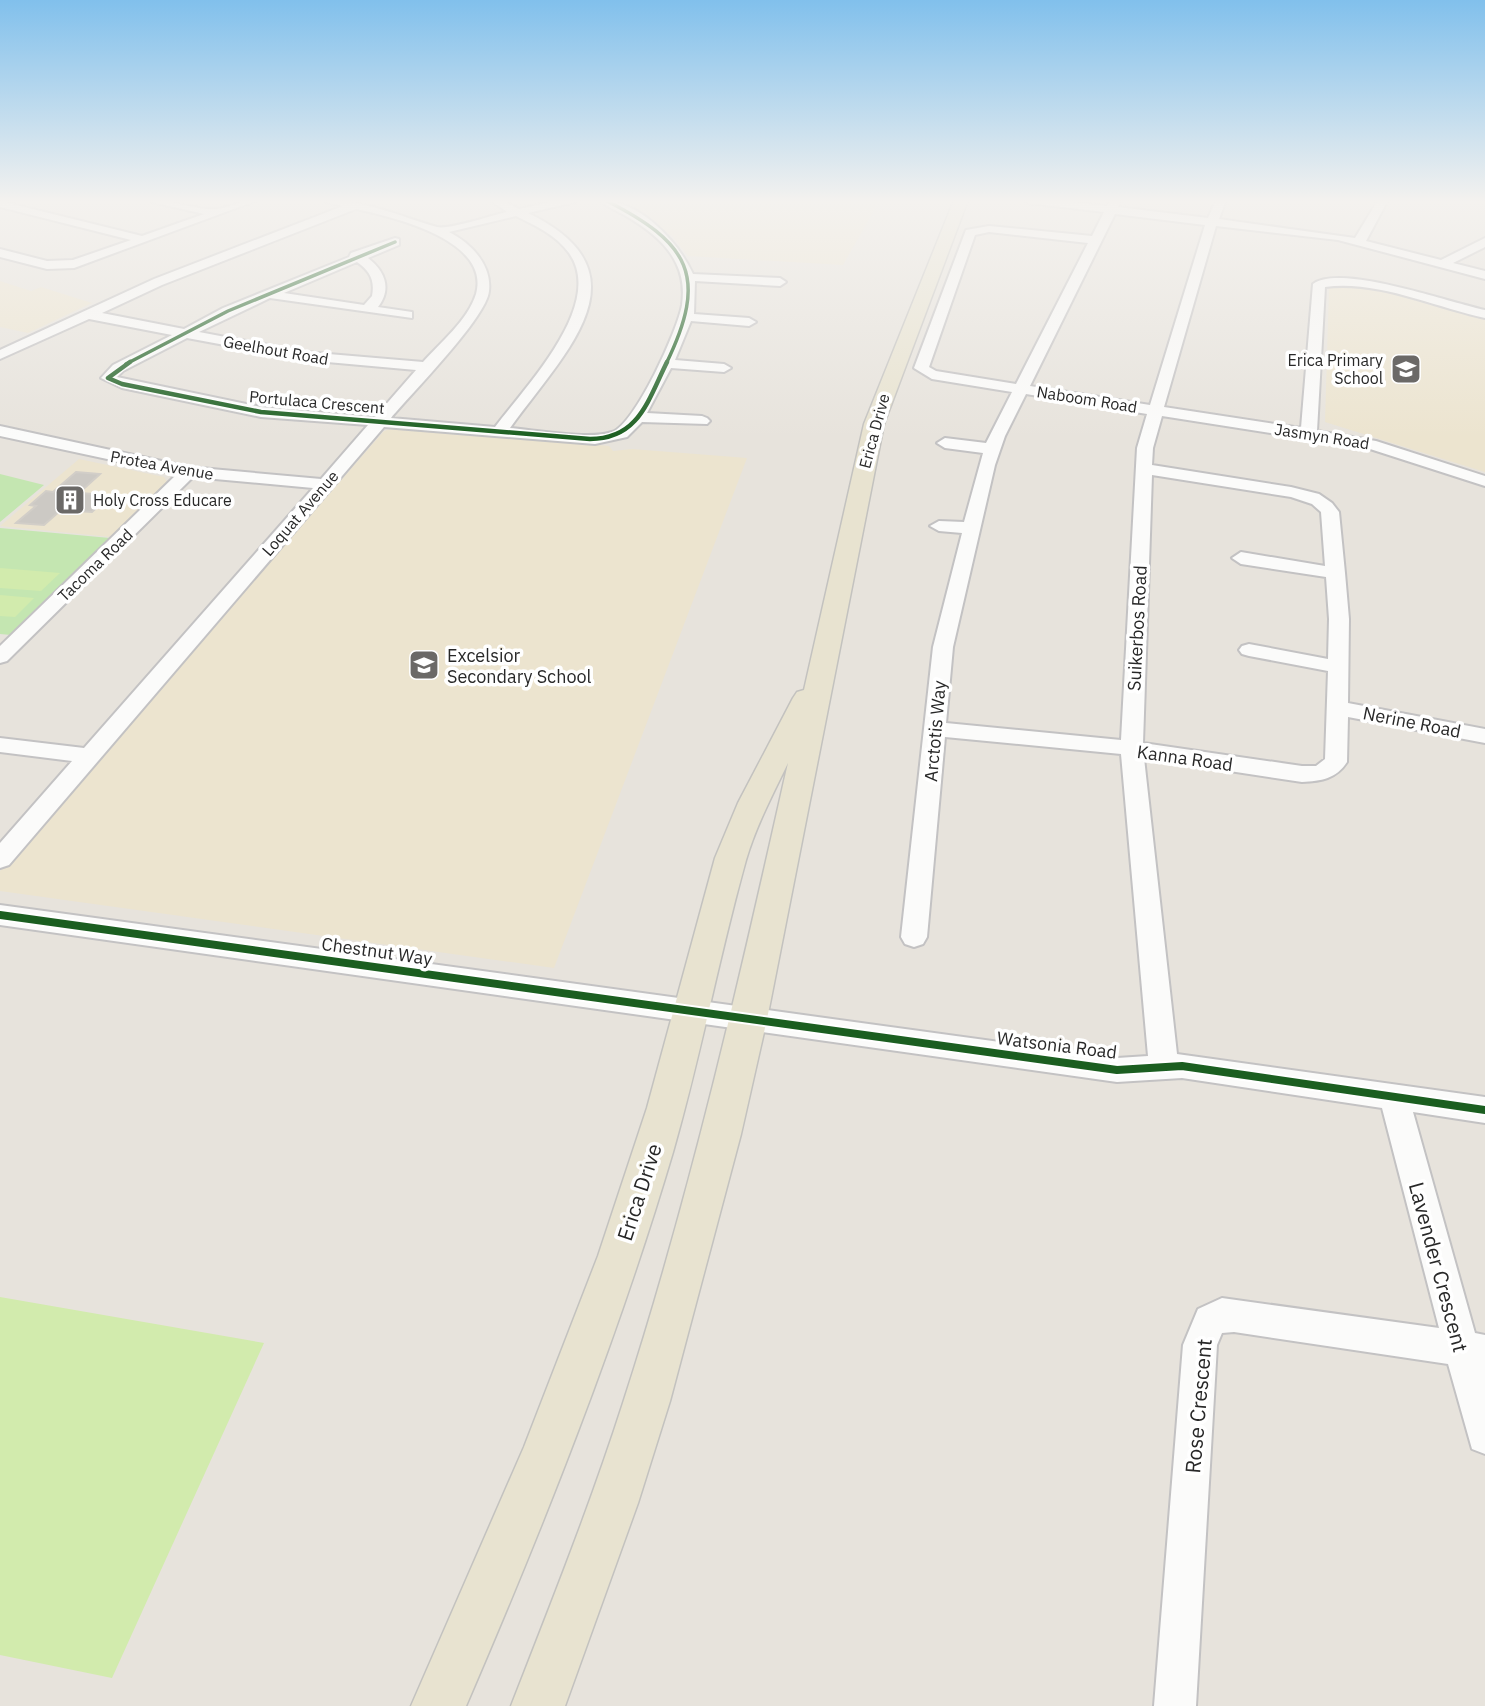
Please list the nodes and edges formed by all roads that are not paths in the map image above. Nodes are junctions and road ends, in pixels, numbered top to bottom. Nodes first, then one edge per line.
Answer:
1 (164, 280) edge
2 (300, 280) edge
3 (380, 280) edge
4 (482, 280) edge
5 (586, 280) edge
6 (688, 280) edge
7 (736, 280) edge
8 (931, 280) edge
9 (953, 280) edge
10 (1074, 280) edge
11 (1194, 280) edge
12 (780, 282) dead end
13 (266, 294) junction
14 (367, 309) junction
15 (86, 314) junction
16 (1485, 314) edge
17 (407, 315) dead end
18 (686, 317) junction
19 (749, 322) dead end
20 (184, 333) junction
21 (0, 355) edge
22 (665, 363) junction
23 (425, 367) junction
24 (724, 368) dead end
25 (1020, 389) junction
26 (1154, 410) junction
27 (637, 416) junction
28 (702, 421) dead end
29 (379, 422) junction
30 (0, 431) edge
31 (500, 431) junction
32 (1309, 434) junction
33 (945, 443) dead end
34 (992, 449) junction
35 (1144, 469) junction
36 (189, 472) junction
37 (1485, 481) edge
38 (325, 484) junction
39 (939, 526) dead end
40 (972, 528) junction
41 (1241, 558) dead end
42 (1336, 573) junction
43 (1249, 650) dead end
44 (0, 657) edge
45 (1339, 667) junction
46 (821, 672) junction
47 (1338, 708) junction
48 (935, 729) junction
49 (1485, 736) edge
50 (0, 745) edge
51 (1132, 750) junction
52 (89, 756) junction
53 (0, 859) edge
54 (0, 915) edge
55 (914, 937) dead end
56 (693, 1010) junction
57 (749, 1020) junction
58 (1165, 1066) junction
59 (1394, 1097) junction
60 (1485, 1110) edge
61 (1473, 1350) edge
62 (1485, 1436) edge
63 (438, 1706) edge
64 (538, 1706) edge
65 (1175, 1706) edge

1 - 15 street
2 - 13 street
3 - 14 street
4 - 23 street, Loquat Avenue
5 - 31 street
6 - 18 street
7 - 12 street
8 - 46 main road, Erica Drive
9 - 25 street, Naboom Road
10 - 25 street, Arctotis Way
11 - 26 street, Suikerbos Road
13 - 14 street
13 - 20 street
14 - 17 street
15 - 20 street, Geelhout Road
15 - 21 street
16 - 32 street
18 - 19 street
18 - 22 street
20 - 23 street, Geelhout Road
20 - 29 street, Portulaca Crescent
22 - 24 street
22 - 27 street
23 - 29 street, Loquat Avenue
25 - 26 street, Naboom Road
25 - 34 street, Arctotis Way
26 - 32 street, Jasmyn Road
26 - 35 street, Suikerbos Road
27 - 28 street
27 - 31 street, Portulaca Crescent
29 - 31 street, Portulaca Crescent
29 - 38 street, Loquat Avenue
30 - 36 street, Protea Avenue
32 - 37 street, Jasmyn Road
33 - 34 street
34 - 40 street, Arctotis Way
35 - 42 street, Kanna Road
35 - 51 street, Suikerbos Road
36 - 38 street, Protea Avenue
36 - 44 street, Tacoma Road
38 - 52 street, Loquat Avenue
39 - 40 street
40 - 48 street, Arctotis Way
41 - 42 street
42 - 45 street, Kanna Road
43 - 45 street
45 - 47 street, Kanna Road
46 - 56 main road, Erica Drive
46 - 57 main road, Erica Drive
47 - 49 street, Nerine Road
47 - 51 street, Kanna Road
48 - 51 street, Kanna Road
48 - 55 street, Arctotis Way
50 - 52 street
51 - 58 street, Suikerbos Road
52 - 53 street, Loquat Avenue
54 - 56 street, Chestnut Way
56 - 57 street, Chestnut Way
56 - 63 main road, Erica Drive
57 - 58 street, Watsonia Road
57 - 64 main road, Erica Drive
58 - 59 street, Watsonia Road
59 - 60 street, Watsonia Road
59 - 61 street, Lavender Crescent
61 - 62 street, Lavender Crescent
61 - 65 street, Rose Crescent

